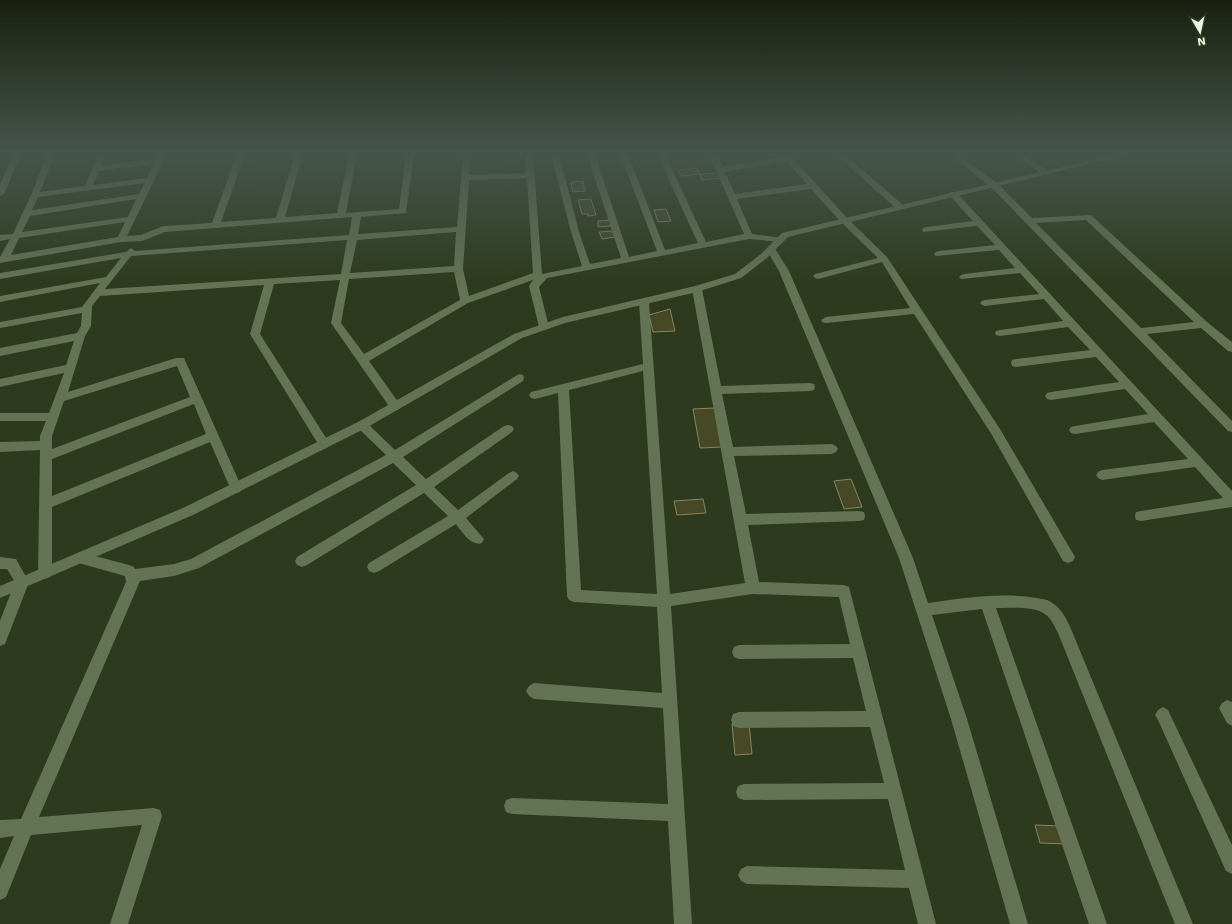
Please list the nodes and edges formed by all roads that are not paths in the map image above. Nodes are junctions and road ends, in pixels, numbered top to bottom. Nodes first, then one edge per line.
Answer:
1 (34, 197) edge
2 (135, 197) edge
3 (141, 197) edge
4 (226, 197) edge
5 (287, 197) edge
6 (345, 197) edge
7 (405, 197) edge
8 (464, 197) edge
9 (532, 197) edge
10 (566, 197) edge
11 (605, 197) edge
12 (641, 197) edge
13 (680, 197) edge
14 (738, 197) edge
15 (823, 197) edge
16 (889, 197) edge
17 (940, 197) edge
18 (956, 197) edge
19 (1006, 197) edge
20 (732, 198) joint
21 (900, 207) junction
22 (25, 214) junction
23 (357, 214) junction
24 (341, 216) junction
25 (131, 219) junction
26 (280, 220) junction
27 (844, 220) junction
28 (1030, 221) junction
29 (979, 223) junction
30 (216, 225) junction
31 (461, 229) junction
32 (926, 230) dead end
33 (15, 235) junction
34 (749, 236) junction
35 (353, 237) junction
36 (0, 238) edge
37 (142, 238) junction
38 (121, 239) junction
39 (703, 245) junction
40 (775, 245) junction
41 (1001, 247) junction
42 (662, 253) junction
43 (128, 254) junction
44 (939, 254) dead end
45 (884, 259) junction
46 (3, 260) edge
47 (626, 260) junction
48 (587, 268) junction
49 (458, 269) junction
50 (1022, 270) junction
51 (0, 276) edge
52 (818, 276) dead end
53 (345, 277) junction
54 (964, 277) dead end
55 (537, 278) junction
56 (108, 279) junction
57 (270, 282) junction
58 (697, 288) junction
59 (97, 293) junction
60 (1045, 296) junction
61 (0, 299) edge
62 (465, 301) junction
63 (644, 302) junction
64 (985, 303) dead end
65 (87, 309) junction
66 (917, 310) junction
67 (826, 320) dead end
68 (1070, 323) junction
69 (1203, 324) junction
70 (0, 325) edge
71 (544, 327) junction
72 (1138, 332) junction
73 (1000, 333) dead end
74 (80, 336) junction
75 (1232, 348) edge
76 (0, 352) edge
77 (1098, 353) junction
78 (362, 360) junction
79 (1016, 363) dead end
80 (648, 366) junction
81 (71, 368) junction
82 (520, 378) dead end
83 (0, 383) edge
84 (1127, 384) junction
85 (563, 387) junction
86 (810, 387) dead end
87 (716, 390) junction
88 (535, 395) dead end
89 (1051, 396) dead end
90 (59, 399) junction
91 (196, 399) junction
92 (395, 406) junction
93 (0, 416) edge
94 (52, 417) junction
95 (1157, 417) junction
96 (362, 425) junction
97 (1232, 428) edge
98 (508, 429) dead end
99 (1075, 430) dead end
100 (213, 436) junction
101 (324, 444) junction
102 (0, 447) edge
103 (832, 449) dead end
104 (46, 451) junction
105 (728, 452) junction
106 (395, 456) junction
107 (1198, 462) junction
108 (1102, 475) dead end
109 (513, 476) dead end
110 (425, 486) junction
111 (236, 488) junction
112 (1232, 499) edge
113 (1232, 502) edge
114 (46, 504) junction
115 (859, 516) dead end
116 (1141, 516) dead end
117 (457, 517) junction
118 (741, 520) junction
119 (477, 539) dead end
120 (1068, 557) dead end
121 (80, 558) junction
122 (302, 561) dead end
123 (0, 564) edge
124 (374, 567) dead end
125 (45, 573) junction
126 (132, 576) junction
127 (22, 582) junction
128 (753, 588) junction
129 (0, 592) edge
130 (664, 601) junction
131 (987, 602) junction
132 (923, 610) junction
133 (0, 639) edge
134 (859, 651) junction
135 (740, 652) dead end
136 (534, 691) dead end
137 (670, 701) junction
138 (1164, 715) dead end
139 (739, 720) dead end
140 (876, 720) junction
141 (744, 792) dead end
142 (894, 792) junction
143 (512, 806) dead end
144 (676, 813) junction
145 (26, 827) junction
146 (0, 829) edge
147 (1232, 865) edge
148 (748, 874) dead end
149 (916, 879) junction
150 (0, 891) edge
151 (119, 924) edge
152 (683, 924) edge
153 (927, 924) edge
154 (1019, 924) edge
155 (1098, 924) edge
156 (1184, 924) edge

1 - 22 street
2 - 22 street
3 - 25 street
4 - 30 street
5 - 26 street
6 - 24 street
7 - 23 street
8 - 31 street
9 - 55 street
10 - 48 street
11 - 47 street
12 - 42 street
13 - 39 street
14 - 20 street
15 - 27 street
16 - 21 street
17 - 21 street
18 - 29 street
19 - 28 street
20 - 34 street
21 - 27 street
22 - 33 street
23 - 24 street
23 - 35 street
24 - 26 street
25 - 33 street
25 - 38 street
26 - 30 street
27 - 40 street
27 - 45 street
28 - 69 street
28 - 72 street
29 - 32 street
29 - 41 street
30 - 37 street
31 - 35 street
31 - 49 street
33 - 36 street
33 - 46 street
34 - 39 street
34 - 40 street
35 - 43 street
35 - 53 street
37 - 38 street
37 - 43 street
38 - 46 street
39 - 42 street
40 - 58 street
40 - 132 street
41 - 44 street
41 - 50 street
42 - 47 street
43 - 51 street
43 - 56 street
45 - 52 street
45 - 66 street
47 - 48 street
48 - 55 street
49 - 53 street
49 - 62 street
50 - 54 street
50 - 60 street
53 - 57 street
53 - 78 street
55 - 62 street
55 - 71 street
56 - 59 street
56 - 61 street
57 - 59 street
57 - 101 street
58 - 63 street
58 - 87 street
59 - 65 street
60 - 64 street
60 - 68 street
62 - 78 street
63 - 71 street
63 - 80 street
65 - 70 street
65 - 74 street
66 - 67 street
66 - 120 street
68 - 73 street
68 - 77 street
69 - 72 street
69 - 75 street
71 - 92 street
72 - 97 street
74 - 76 street
74 - 81 street
77 - 79 street
77 - 84 street
78 - 92 street
80 - 85 street
80 - 130 street
81 - 83 street
81 - 90 street
82 - 106 street
84 - 89 street
84 - 95 street
85 - 88 street
85 - 130 street
86 - 87 street
87 - 105 street
90 - 91 street
90 - 94 street
91 - 100 street
91 - 104 street
92 - 96 street
93 - 94 street
94 - 104 street
95 - 99 street
95 - 107 street
96 - 101 street
96 - 106 street
98 - 110 street
100 - 111 street
100 - 114 street
101 - 111 street
102 - 104 street
103 - 105 street
104 - 114 street
105 - 118 street
106 - 110 street
106 - 126 street
107 - 108 street
107 - 112 street
109 - 117 street
110 - 117 street
110 - 122 street
111 - 121 street
113 - 116 street
114 - 125 street
115 - 118 street
117 - 119 street
117 - 124 street
118 - 128 street
121 - 125 street
121 - 126 street
123 - 127 street
125 - 127 street
126 - 145 street
127 - 129 street
127 - 133 street
128 - 130 street
128 - 134 street
130 - 137 street
131 - 132 street
131 - 155 street
131 - 156 street
132 - 154 street
134 - 135 street
134 - 140 street
136 - 137 street
137 - 144 street
138 - 147 street
139 - 140 street
140 - 142 street
141 - 142 street
142 - 149 street
143 - 144 street
144 - 152 street
145 - 146 street
145 - 150 street
145 - 151 street
148 - 149 street
149 - 153 street

